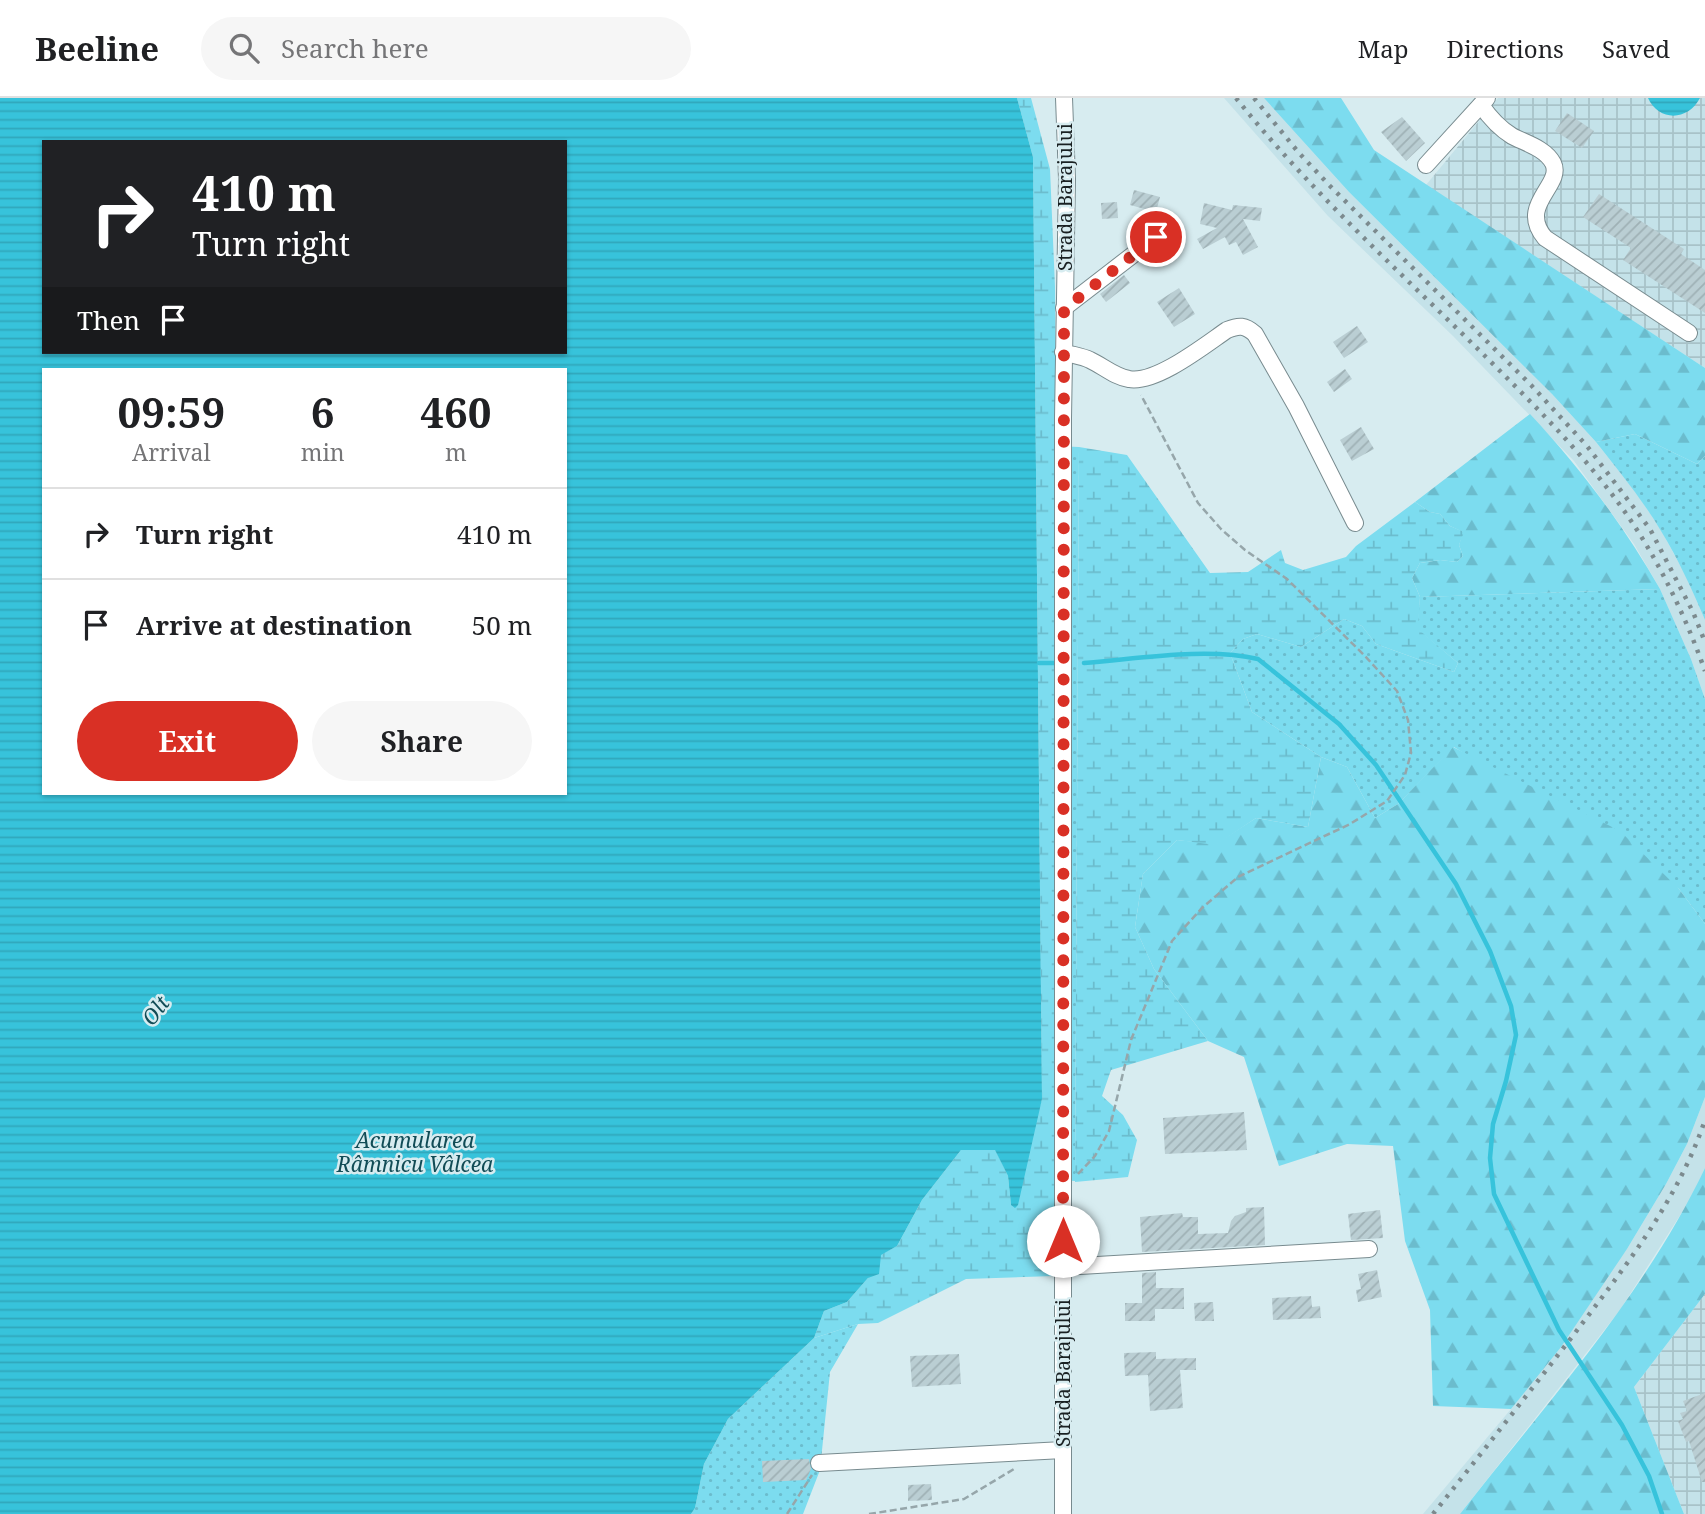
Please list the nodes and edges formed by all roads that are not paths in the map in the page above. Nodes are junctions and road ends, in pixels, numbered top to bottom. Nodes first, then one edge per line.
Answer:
1 (1064, 98) edge
2 (1484, 102) edge
3 (1426, 165) dead end
4 (1168, 222) dead end
5 (1064, 309) junction
6 (1689, 333) dead end
7 (1063, 352) junction
8 (1355, 523) dead end
9 (1369, 1249) dead end
10 (1063, 1267) junction
11 (1063, 1450) junction
12 (819, 1463) road end
13 (1063, 1514) edge

1 - 5 street, Strada Barajului
2 - 3 street
2 - 6 street
4 - 5 street
5 - 7 street, Strada Barajului
7 - 8 street
7 - 10 street, Strada Barajului
9 - 10 street
10 - 11 street, Strada Barajului
11 - 12 street
11 - 13 street, Strada Barajului

